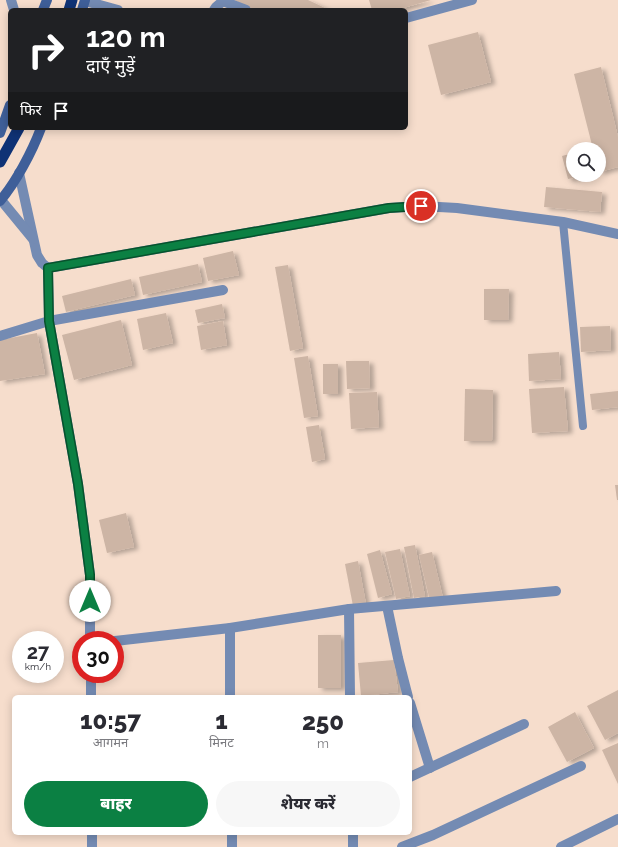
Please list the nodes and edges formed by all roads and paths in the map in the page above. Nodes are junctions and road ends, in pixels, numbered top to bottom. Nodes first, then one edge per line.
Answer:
1 (472, 0) edge
2 (84, 4) edge
3 (216, 6) edge
4 (107, 8) edge
5 (241, 8) edge
6 (408, 17) edge
7 (8, 111) edge
8 (19, 130) edge
9 (40, 130) edge
10 (0, 133) edge
11 (0, 162) edge
12 (19, 173) junction
13 (1, 201) edge
14 (563, 222) junction
15 (618, 234) edge
16 (35, 241) junction
17 (48, 268) junction
18 (223, 290) dead end
19 (49, 321) junction
20 (0, 336) edge
21 (583, 426) dead end
22 (556, 591) dead end
23 (387, 606) junction
24 (349, 609) junction
25 (230, 628) junction
26 (90, 631) edge
27 (124, 640) edge
28 (91, 683) edge
29 (91, 695) edge
30 (230, 695) edge
31 (350, 695) edge
32 (407, 695) edge
33 (412, 710) edge
34 (524, 724) dead end
35 (581, 766) dead end
36 (430, 768) junction
37 (412, 776) edge
38 (618, 819) edge
39 (92, 835) edge
40 (232, 835) edge
41 (353, 835) edge
42 (92, 847) edge
43 (232, 847) edge
44 (353, 847) edge
45 (402, 847) edge
46 (561, 847) edge

1 - 6 street
2 - 4 street
3 - 5 street
7 - 10 main road
8 - 11 highway
9 - 12 main road
12 - 13 main road
12 - 16 street
13 - 16 street
14 - 15 street
14 - 17 street
14 - 21 lane
16 - 17 street
17 - 19 street
18 - 19 street
19 - 20 street
19 - 26 street
22 - 23 street
23 - 24 street
23 - 32 street
24 - 25 street
24 - 31 street
25 - 27 street
25 - 30 street
28 - 29 street
33 - 36 street
34 - 36 street
35 - 45 street
36 - 37 street
38 - 46 street
39 - 42 street
40 - 43 street
41 - 44 street

